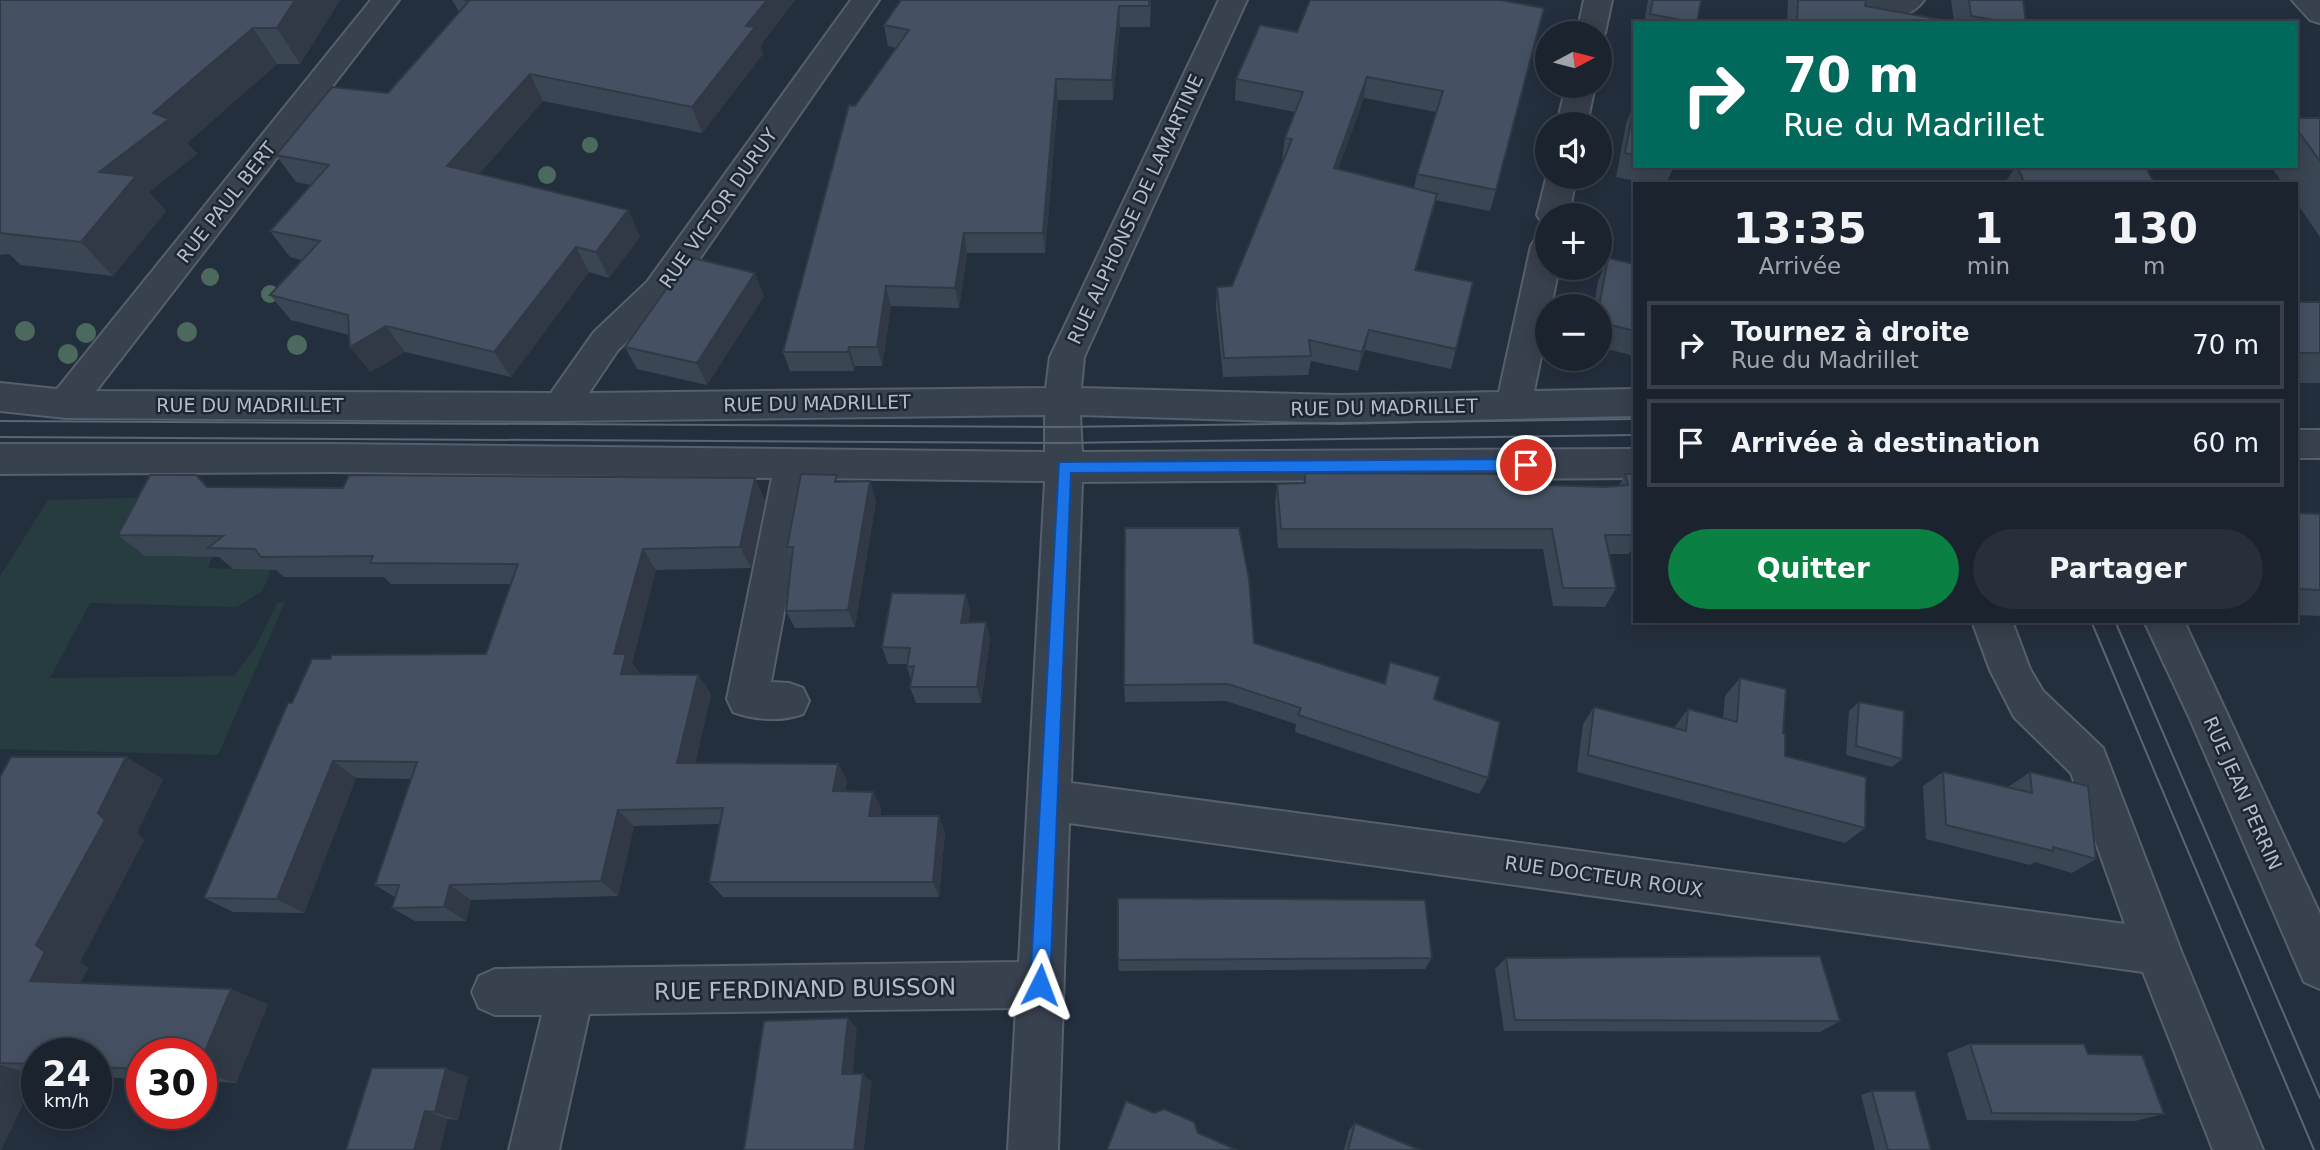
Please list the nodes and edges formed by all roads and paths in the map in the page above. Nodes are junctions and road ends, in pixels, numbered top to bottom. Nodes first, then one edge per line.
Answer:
1 (385, 0) edge
2 (865, 0) edge
3 (1233, 0) edge
4 (1598, 0) edge
5 (1815, 0) edge
6 (1910, 0) edge
7 (2306, 0) edge
8 (2320, 14) edge
9 (1594, 21) edge
10 (1540, 280) edge
11 (0, 397) edge
12 (1062, 401) junction
13 (1633, 402) edge
14 (66, 404) junction
15 (1514, 405) junction
16 (561, 407) junction
17 (2298, 444) edge
18 (2320, 444) edge
19 (0, 459) edge
20 (793, 464) junction
21 (1633, 464) edge
22 (1064, 467) junction
23 (1993, 623) edge
24 (2165, 623) edge
25 (789, 701) dead end
26 (1049, 800) junction
27 (2158, 951) junction
28 (2320, 966) edge
29 (1040, 985) junction
30 (495, 992) dead end
31 (571, 992) junction
32 (534, 1150) edge
33 (1033, 1150) edge
34 (2238, 1150) edge

1 - 14 street, RUE PAUL BERT
2 - 16 street, RUE VICTOR DURUY
3 - 12 street, RUE ALPHONSE DE LAMARTINE
4 - 9 street
5 - 6 street
7 - 8 street
10 - 15 street
11 - 14 street, RUE DU MADRILLET
12 - 15 street, RUE DU MADRILLET
12 - 16 street, RUE DU MADRILLET
12 - 22 street, RUE ALPHONSE DE LAMARTINE
13 - 15 street, RUE DU MADRILLET
14 - 16 street, RUE DU MADRILLET
17 - 18 street
19 - 20 street
20 - 22 street
20 - 25 street
21 - 22 street
22 - 26 street, RUE ALPHONSE DE LAMARTINE
23 - 27 street
24 - 28 street, RUE JEAN PERRIN
26 - 27 street, RUE DOCTEUR ROUX
26 - 29 street, RUE ALPHONSE DE LAMARTINE
27 - 34 street
29 - 31 street, RUE FERDINAND BUISSON
29 - 33 street, RUE ALPHONSE DE LAMARTINE
30 - 31 street, RUE FERDINAND BUISSON
31 - 32 street

